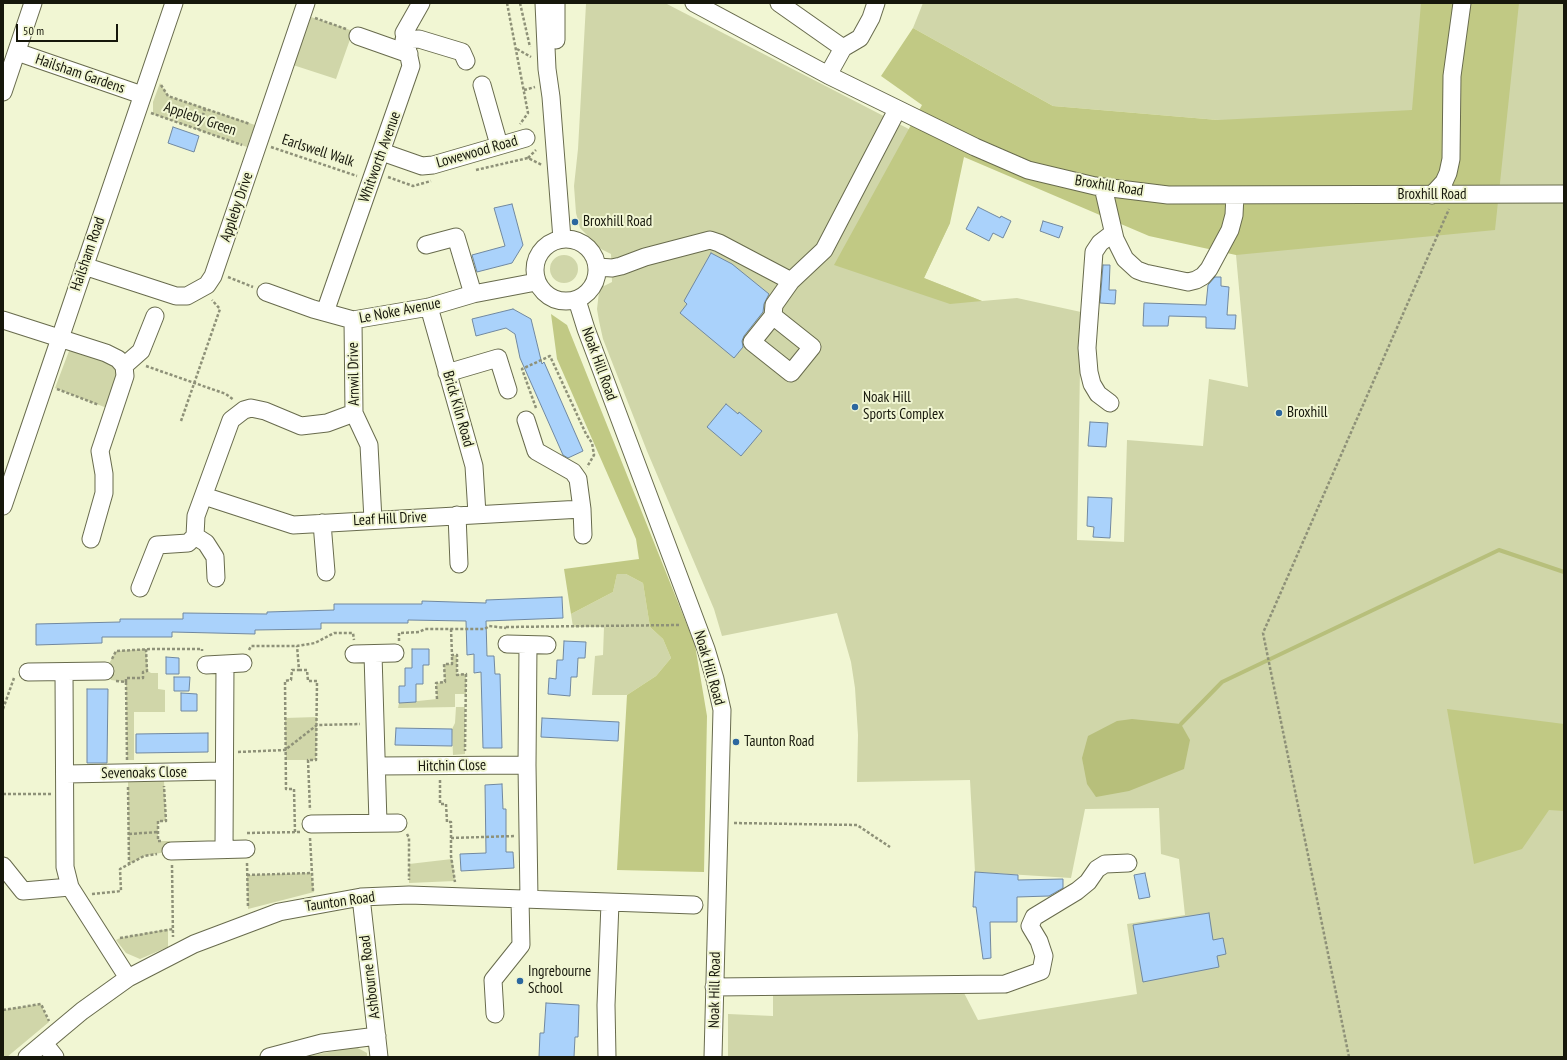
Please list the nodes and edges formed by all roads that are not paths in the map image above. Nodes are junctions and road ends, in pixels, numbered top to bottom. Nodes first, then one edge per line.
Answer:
1 (34, 3) edge
2 (174, 3) edge
3 (421, 3) edge
4 (544, 3) edge
5 (556, 3) edge
6 (694, 3) edge
7 (779, 3) edge
8 (876, 3) edge
9 (1462, 3) edge
10 (304, 8) edge
11 (358, 36) road end
12 (407, 47) junction
13 (843, 48) junction
14 (17, 52) junction
15 (466, 61) dead end
16 (828, 74) junction
17 (482, 85) dead end
18 (3, 92) edge
19 (551, 98) junction
20 (140, 102) junction
21 (897, 110) junction
22 (523, 139) road end
23 (499, 145) junction
24 (382, 152) junction
25 (1103, 187) junction
26 (1564, 194) edge
27 (1236, 195) junction
28 (1432, 195) junction
29 (1113, 233) junction
30 (562, 239) junction
31 (426, 245) dead end
32 (84, 266) junction
33 (598, 267) junction
34 (536, 282) junction
35 (791, 282) junction
36 (266, 292) road end
37 (473, 294) junction
38 (577, 300) junction
39 (429, 307) junction
40 (325, 312) junction
41 (155, 316) dead end
42 (773, 316) dead end
43 (3, 320) edge
44 (353, 320) junction
45 (60, 337) junction
46 (124, 366) junction
47 (447, 374) junction
48 (508, 390) dead end
49 (1110, 403) dead end
50 (354, 413) junction
51 (531, 416) road end
52 (204, 496) junction
53 (4, 498) edge
54 (582, 509) junction
55 (477, 514) junction
56 (457, 515) junction
57 (373, 520) junction
58 (322, 524) junction
59 (583, 535) dead end
60 (195, 536) junction
61 (91, 538) dead end
62 (459, 564) dead end
63 (326, 572) dead end
64 (216, 578) dead end
65 (140, 588) dead end
66 (507, 644) road end
67 (528, 645) junction
68 (547, 645) dead end
69 (395, 653) road end
70 (354, 654) road end
71 (373, 654) junction
72 (243, 663) road end
73 (224, 664) junction
74 (206, 665) road end
75 (105, 671) road end
76 (28, 672) road end
77 (64, 672) junction
78 (527, 765) junction
79 (377, 766) junction
80 (223, 771) junction
81 (66, 774) junction
82 (378, 823) junction
83 (398, 823) road end
84 (310, 828) road end
85 (224, 849) junction
86 (246, 849) road end
87 (171, 851) road end
88 (1128, 863) dead end
89 (3, 866) edge
90 (72, 891) junction
91 (361, 897) junction
92 (524, 899) junction
93 (610, 903) junction
94 (694, 906) dead end
95 (128, 978) junction
96 (714, 987) junction
97 (495, 1014) dead end
98 (377, 1036) junction
99 (49, 1038) junction
100 (27, 1057) edge
101 (55, 1057) edge
102 (269, 1057) edge
103 (380, 1057) edge
104 (607, 1057) edge
105 (713, 1057) edge

1 - 14 street
2 - 20 street, Hailsham Road
3 - 12 street, Whitworth Avenue
4 - 19 street
5 - 19 street
6 - 16 street, Broxhill Road
7 - 13 street
8 - 13 street
9 - 28 street
10 - 32 street, Appleby Drive
11 - 12 street
12 - 15 street
12 - 24 street, Whitworth Avenue
13 - 16 street
14 - 18 street
14 - 20 street, Hailsham Gardens
16 - 21 street, Broxhill Road
17 - 23 street
19 - 30 street
20 - 32 street, Hailsham Road
21 - 25 street, Broxhill Road
21 - 35 street
22 - 23 street, Lowewood Road
23 - 24 street, Lowewood Road
24 - 40 street, Whitworth Avenue
25 - 27 street, Broxhill Road
25 - 29 street
26 - 28 street, Broxhill Road
27 - 28 street, Broxhill Road
27 - 29 street
29 - 49 street
30 - 33 street
30 - 34 street
31 - 37 street
32 - 45 street, Hailsham Road
33 - 35 street
33 - 38 street
34 - 37 street, Le Noke Avenue
34 - 38 street
35 - 42 street
36 - 40 street, Le Noke Avenue
37 - 39 street, Le Noke Avenue
38 - 96 street, Noak Hill Road
39 - 44 street, Le Noke Avenue
39 - 47 street, Brick Kiln Road
40 - 44 street, Le Noke Avenue
41 - 46 street
43 - 45 street
44 - 50 street, Arnwil Drive
45 - 46 street
45 - 53 street, Hailsham Road
46 - 61 street
47 - 48 street
47 - 55 street, Brick Kiln Road
50 - 52 street
50 - 57 street, Arnwil Drive
51 - 54 street
52 - 58 street, Leaf Hill Drive
52 - 60 street
54 - 55 street, Leaf Hill Drive
54 - 59 street
55 - 56 street, Leaf Hill Drive
56 - 57 street, Leaf Hill Drive
56 - 62 street
57 - 58 street, Leaf Hill Drive
58 - 63 street
60 - 64 street
60 - 65 street
66 - 67 street
67 - 68 street
67 - 78 street
69 - 71 street
70 - 71 street
71 - 79 street
72 - 73 street
73 - 74 street
73 - 80 street
75 - 77 street
76 - 77 street
77 - 81 street
78 - 79 street, Hitchin Close
78 - 92 street
79 - 82 street
80 - 81 street, Sevenoaks Close
80 - 85 street
81 - 90 street
82 - 83 street
82 - 84 street
85 - 86 street
85 - 87 street
88 - 96 street
89 - 90 street
90 - 95 street
91 - 92 street, Taunton Road
91 - 95 street, Taunton Road
91 - 98 street, Ashbourne Road
92 - 93 street, Taunton Road
92 - 97 street
93 - 94 street, Taunton Road
93 - 104 street
95 - 99 street, Taunton Road
96 - 105 street, Noak Hill Road
98 - 102 street
98 - 103 street, Ashbourne Road
99 - 100 street, Taunton Road
99 - 101 street

